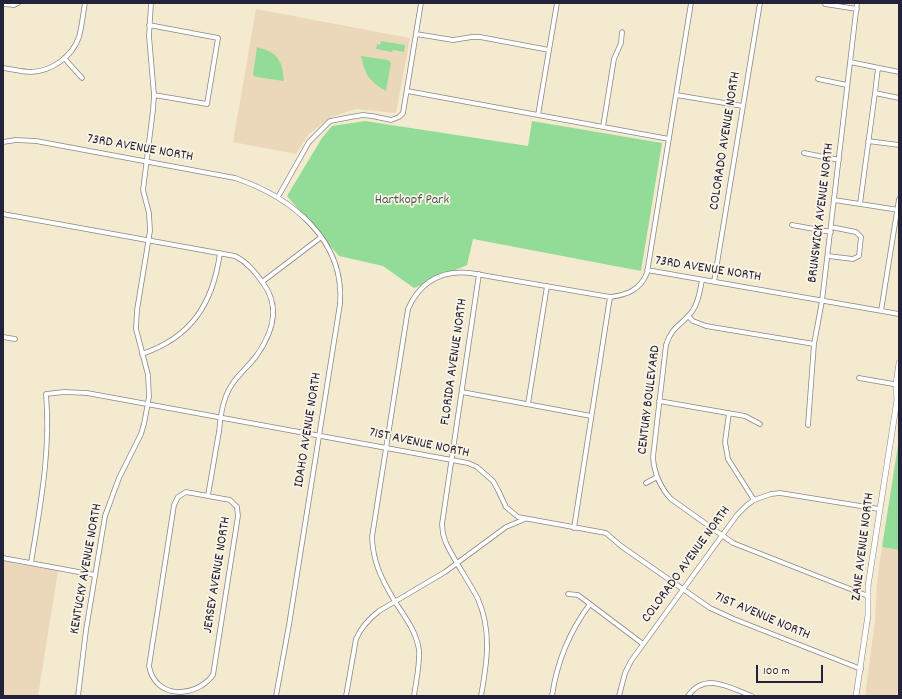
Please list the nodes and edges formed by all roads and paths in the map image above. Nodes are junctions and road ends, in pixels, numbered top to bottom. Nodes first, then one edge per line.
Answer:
1 (18, 3) edge
2 (85, 3) edge
3 (151, 3) edge
4 (421, 3) edge
5 (557, 3) edge
6 (691, 3) edge
7 (760, 3) edge
8 (858, 3) edge
9 (3, 4) edge
10 (826, 4) dead end
11 (857, 9) junction
12 (149, 25) junction
13 (622, 32) dead end
14 (416, 34) junction
15 (549, 50) junction
16 (64, 58) junction
17 (850, 62) junction
18 (3, 68) edge
19 (878, 68) junction
20 (899, 72) edge
21 (82, 78) dead end
22 (818, 79) dead end
23 (848, 85) junction
24 (407, 91) junction
25 (154, 94) junction
26 (875, 94) junction
27 (676, 95) junction
28 (899, 98) edge
29 (743, 106) junction
30 (538, 115) junction
31 (603, 127) junction
32 (669, 138) junction
33 (868, 141) junction
34 (3, 142) edge
35 (899, 145) edge
36 (804, 153) dead end
37 (839, 160) junction
38 (146, 161) junction
39 (271, 193) joint
40 (278, 197) junction
41 (899, 199) edge
42 (834, 200) junction
43 (860, 204) junction
44 (898, 210) edge
45 (3, 214) edge
46 (792, 225) dead end
47 (831, 229) junction
48 (320, 238) junction
49 (148, 240) junction
50 (220, 253) junction
51 (828, 256) junction
52 (647, 270) junction
53 (479, 274) junction
54 (702, 280) junction
55 (262, 282) junction
56 (714, 282) junction
57 (547, 286) junction
58 (610, 297) junction
59 (822, 301) junction
60 (881, 311) junction
61 (899, 314) edge
62 (688, 316) junction
63 (3, 337) edge
64 (15, 339) dead end
65 (814, 344) junction
66 (142, 354) junction
67 (899, 363) edge
68 (859, 378) dead end
69 (897, 384) edge
70 (462, 392) junction
71 (898, 398) edge
72 (660, 401) junction
73 (148, 404) junction
74 (528, 404) junction
75 (729, 413) junction
76 (591, 416) junction
77 (221, 418) junction
78 (760, 424) dead end
79 (808, 426) dead end
80 (319, 436) junction
81 (385, 447) junction
82 (451, 459) junction
83 (657, 477) junction
84 (646, 483) dead end
85 (208, 495) junction
86 (754, 500) junction
87 (879, 509) junction
88 (526, 519) junction
89 (574, 528) junction
90 (722, 536) junction
91 (3, 558) edge
92 (31, 563) junction
93 (457, 563) junction
94 (95, 575) junction
95 (683, 590) junction
96 (568, 594) dead end
97 (868, 596) junction
98 (395, 601) junction
99 (590, 604) junction
100 (643, 644) junction
101 (860, 669) junction
102 (78, 696) edge
103 (176, 696) edge
104 (276, 696) edge
105 (346, 696) edge
106 (414, 696) edge
107 (482, 696) edge
108 (552, 696) edge
109 (619, 696) edge
110 (688, 696) edge
111 (752, 696) edge
112 (856, 696) edge

1 - 9 street
2 - 16 street
3 - 12 street, KENTUCKY AVENUE NORTH
4 - 14 street
5 - 15 street
6 - 27 street
7 - 29 street, COLORADO AVENUE NORTH
8 - 11 street, BRUNSWICK AVENUE NORTH
10 - 11 street
11 - 17 street, BRUNSWICK AVENUE NORTH
12 - 25 street, KENTUCKY AVENUE NORTH
12 - 25 street
13 - 31 street
14 - 15 street
14 - 24 street
15 - 30 street
16 - 18 street
16 - 21 street
17 - 19 street
17 - 23 street, BRUNSWICK AVENUE NORTH
19 - 20 street
19 - 26 street
22 - 23 street
23 - 37 street, BRUNSWICK AVENUE NORTH
24 - 30 street
24 - 40 street
25 - 38 street, KENTUCKY AVENUE NORTH
26 - 28 street
26 - 33 street
27 - 29 street
27 - 32 street
29 - 56 street, COLORADO AVENUE NORTH
30 - 31 street
31 - 32 street
32 - 52 street
33 - 35 street
33 - 43 street
34 - 38 street, 73RD AVENUE NORTH
36 - 37 street
37 - 42 street, BRUNSWICK AVENUE NORTH
38 - 39 street, 73RD AVENUE NORTH
38 - 49 street, KENTUCKY AVENUE NORTH
39 - 40 street, IDAHO AVENUE NORTH
40 - 48 street, IDAHO AVENUE NORTH
41 - 44 street
42 - 43 street
42 - 47 street, BRUNSWICK AVENUE NORTH
43 - 44 street
44 - 60 street
45 - 49 street
46 - 47 street
47 - 51 street, BRUNSWICK AVENUE NORTH
47 - 51 street
48 - 55 street
48 - 80 street, IDAHO AVENUE NORTH
49 - 50 street
49 - 66 street, KENTUCKY AVENUE NORTH
50 - 55 street
50 - 66 street
51 - 59 street, BRUNSWICK AVENUE NORTH
52 - 54 street, 73RD AVENUE NORTH
52 - 58 street, 73RD AVENUE NORTH
53 - 57 street, 73RD AVENUE NORTH
53 - 70 street, FLORIDA AVENUE NORTH
53 - 81 street, 73RD AVENUE NORTH
54 - 56 street, 73RD AVENUE NORTH
54 - 62 street, CENTURY BOULEVARD
55 - 77 street
56 - 59 street, 73RD AVENUE NORTH
57 - 58 street, 73RD AVENUE NORTH
57 - 74 street
58 - 76 street
59 - 60 street, 73RD AVENUE NORTH
59 - 65 street, BRUNSWICK AVENUE NORTH
60 - 61 street, 73RD AVENUE NORTH
62 - 65 street
62 - 72 street, CENTURY BOULEVARD
63 - 64 street
65 - 79 street, BRUNSWICK AVENUE NORTH
66 - 73 street, KENTUCKY AVENUE NORTH
67 - 69 street, ZANE AVENUE NORTH
68 - 69 street
69 - 71 street, ZANE AVENUE NORTH
70 - 74 street
70 - 82 street, FLORIDA AVENUE NORTH
71 - 87 street, ZANE AVENUE NORTH
72 - 75 street
72 - 83 street, CENTURY BOULEVARD
73 - 77 street, 71ST AVENUE NORTH
73 - 92 street, 71ST AVENUE NORTH
73 - 94 street, KENTUCKY AVENUE NORTH
74 - 76 street
75 - 78 street
75 - 86 street
76 - 89 street
77 - 80 street, 71ST AVENUE NORTH
77 - 85 street
80 - 81 street, 71ST AVENUE NORTH
80 - 104 street, IDAHO AVENUE NORTH
81 - 82 street, 71ST AVENUE NORTH
81 - 98 street, 73RD AVENUE NORTH
82 - 88 street, 71ST AVENUE NORTH
82 - 93 street, FLORIDA AVENUE NORTH
83 - 84 street
83 - 90 street, CENTURY BOULEVARD
85 - 103 street, JERSEY AVENUE NORTH
85 - 103 street, JERSEY AVENUE NORTH
86 - 87 street, COLORADO AVENUE NORTH
86 - 90 street, COLORADO AVENUE NORTH
87 - 97 street, ZANE AVENUE NORTH
88 - 89 street, 71ST AVENUE NORTH
88 - 93 street
89 - 95 street, 71ST AVENUE NORTH
90 - 95 street, COLORADO AVENUE NORTH
90 - 97 street, CENTURY BOULEVARD
91 - 92 street
92 - 94 street
93 - 98 street
93 - 107 street, FLORIDA AVENUE NORTH
94 - 102 street, KENTUCKY AVENUE NORTH
95 - 100 street, COLORADO AVENUE NORTH
95 - 101 street, 71ST AVENUE NORTH
96 - 99 street
97 - 101 street, ZANE AVENUE NORTH
98 - 105 street
98 - 106 street
99 - 100 street
99 - 108 street
100 - 109 street, COLORADO AVENUE NORTH
101 - 112 street, ZANE AVENUE NORTH
110 - 111 street

